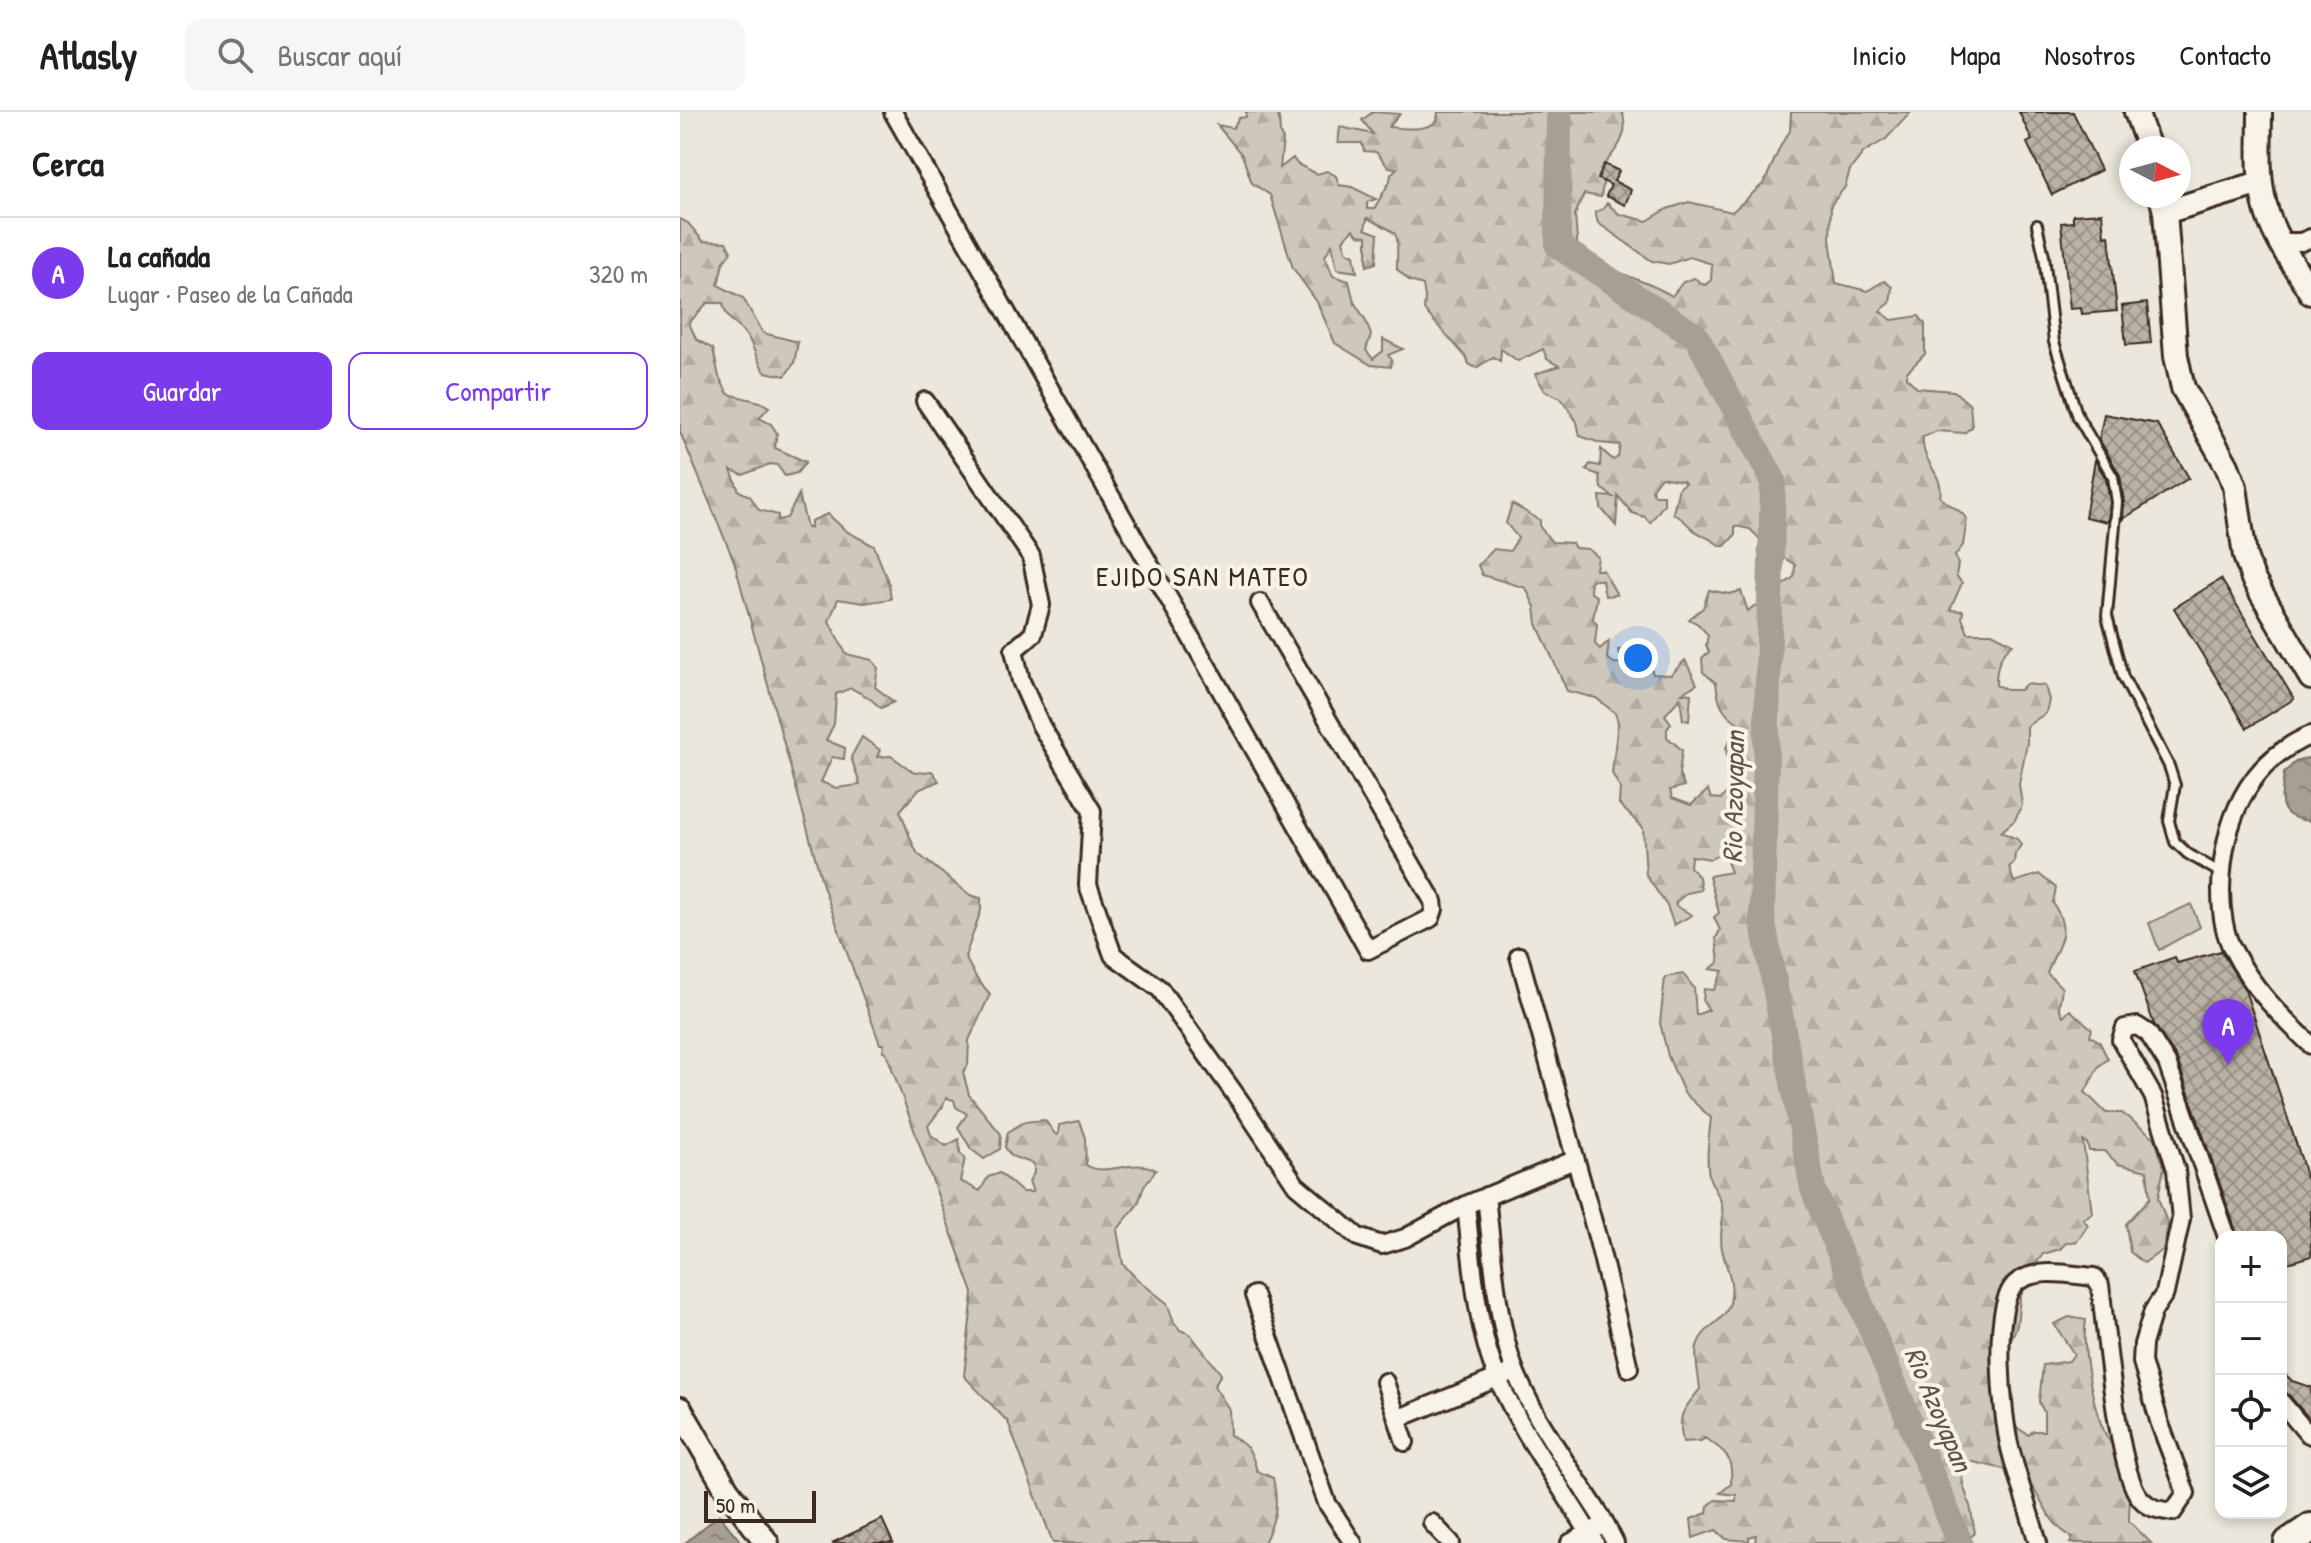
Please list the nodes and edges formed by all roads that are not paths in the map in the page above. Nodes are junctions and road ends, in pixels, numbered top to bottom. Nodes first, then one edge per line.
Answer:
1 (893, 112) edge
2 (2136, 112) edge
3 (2260, 112) edge
4 (2145, 136) edge
5 (2260, 183) junction
6 (2191, 198) edge
7 (2163, 208) edge
8 (2037, 225) dead end
9 (2311, 238) edge
10 (2281, 242) junction
11 (2311, 293) edge
12 (925, 401) dead end
13 (1260, 603) dead end
14 (2311, 678) edge
15 (2311, 735) edge
16 (2222, 874) junction
17 (1519, 956) dead end
18 (2311, 1045) edge
19 (1574, 1160) junction
20 (1486, 1196) junction
21 (1466, 1205) junction
22 (2225, 1231) edge
23 (1254, 1295) dead end
24 (1629, 1368) dead end
25 (1516, 1370) junction
26 (1497, 1377) junction
27 (1385, 1382) dead end
28 (680, 1409) edge
29 (2287, 1409) edge
30 (1397, 1419) junction
31 (2311, 1435) edge
32 (1405, 1442) dead end
33 (1432, 1523) dead end
34 (1605, 1523) junction
35 (2311, 1528) edge
36 (1592, 1538) edge
37 (767, 1543) edge
38 (1353, 1543) edge
39 (1451, 1543) edge
40 (1570, 1543) edge
41 (1615, 1543) edge
42 (2038, 1543) edge
43 (2289, 1543) edge

1 - 13 street
2 - 4 street
3 - 5 street
5 - 6 street
5 - 10 street
7 - 14 street
8 - 16 lane
9 - 10 street
10 - 11 street
12 - 21 street
15 - 16 street
16 - 18 street
17 - 19 street
19 - 20 street
19 - 24 street
20 - 21 street
20 - 25 street
21 - 26 street
22 - 42 street
23 - 38 street
25 - 26 street
25 - 34 street
26 - 30 street
26 - 36 street
27 - 30 street
28 - 37 street
29 - 31 street
30 - 32 street
33 - 39 street
34 - 36 street
34 - 41 street
35 - 43 highway
36 - 40 street

